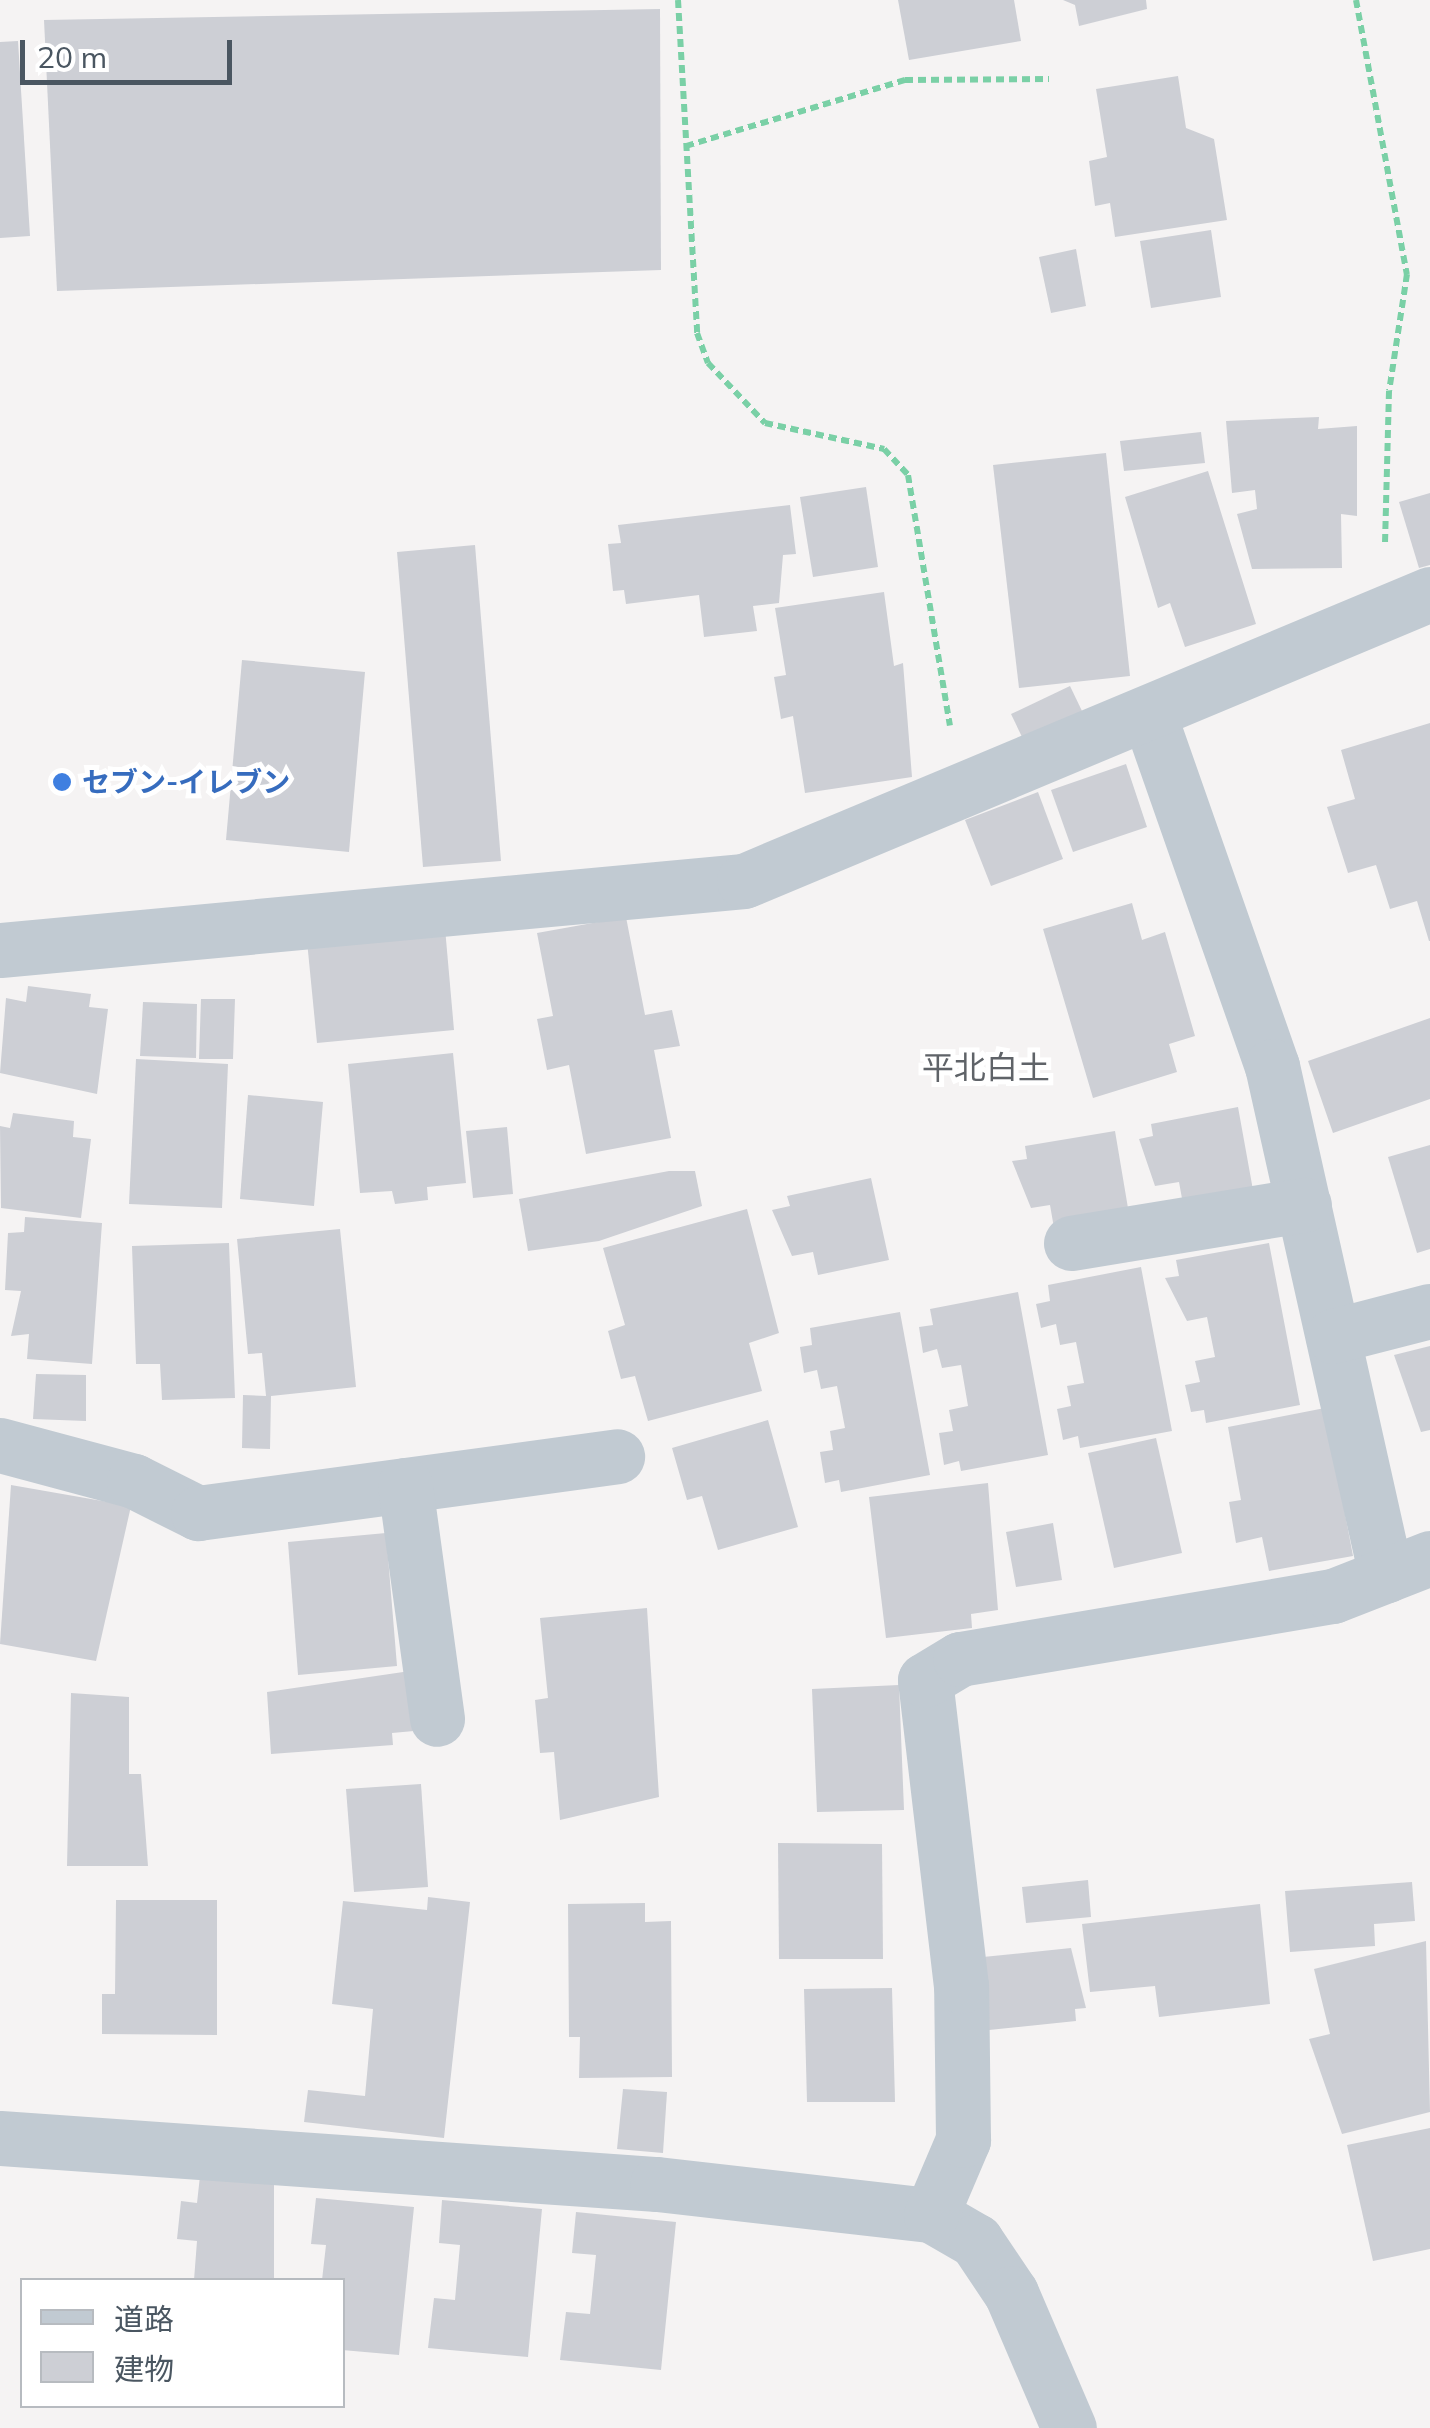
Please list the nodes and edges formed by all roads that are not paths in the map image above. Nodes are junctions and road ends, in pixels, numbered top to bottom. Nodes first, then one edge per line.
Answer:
1 (1408, 602) edge
2 (1150, 714) junction
3 (0, 950) edge
4 (1304, 1205) junction
5 (1071, 1244) dead end
6 (1430, 1311) edge
7 (1333, 1336) junction
8 (0, 1445) edge
9 (617, 1456) dead end
10 (405, 1485) junction
11 (1408, 1566) edge
12 (438, 1718) dead end
13 (0, 2138) edge
14 (931, 2215) junction
15 (1069, 2428) edge

1 - 2 street
2 - 3 street
2 - 4 street
4 - 5 street
4 - 7 street
6 - 7 street
7 - 11 street
8 - 10 street
9 - 10 street
10 - 12 street
11 - 14 street
13 - 14 street
14 - 15 street

